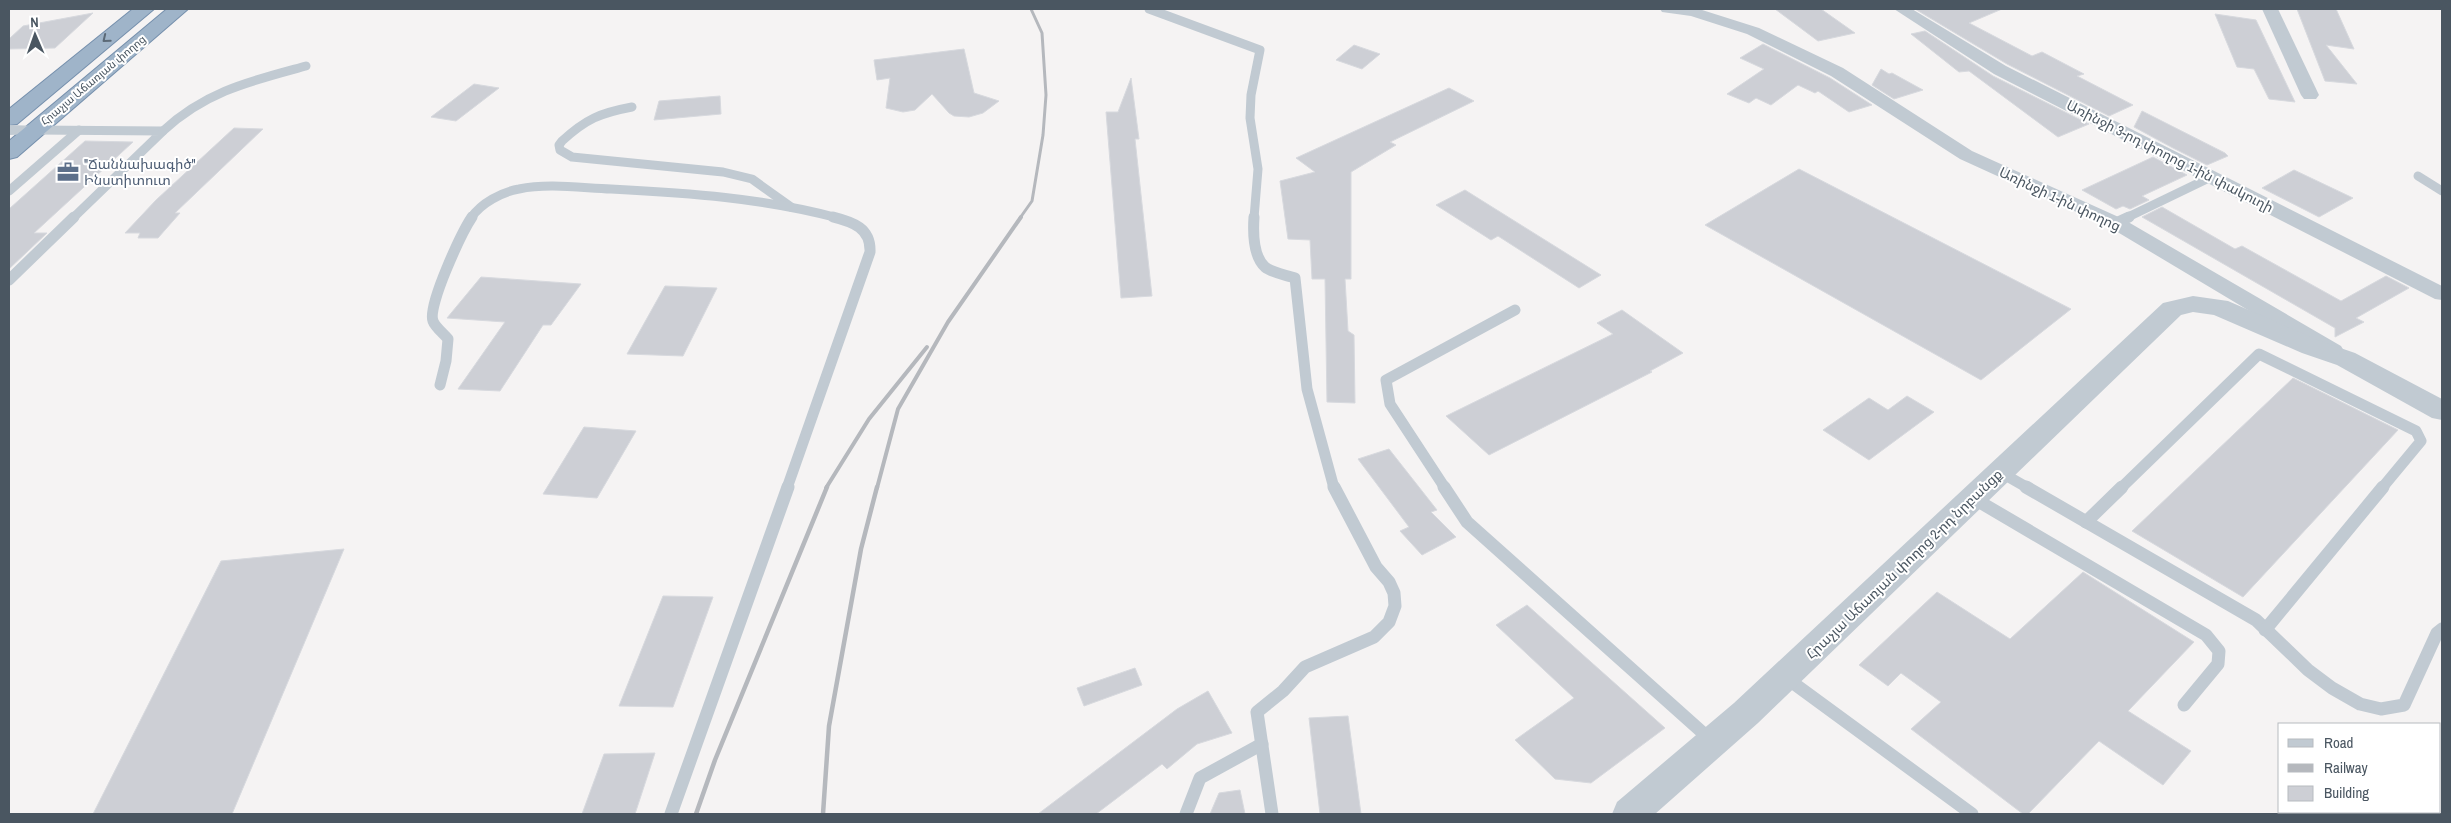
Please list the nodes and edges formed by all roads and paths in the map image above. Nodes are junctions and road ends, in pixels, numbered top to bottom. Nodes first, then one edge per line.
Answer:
1 (144, 9) edge
2 (178, 9) edge
3 (1149, 9) edge
4 (1668, 9) edge
5 (1902, 9) edge
6 (2270, 9) edge
7 (306, 66) dead end
8 (2310, 95) dead end
9 (632, 107) dead end
10 (9, 119) edge
11 (34, 130) junction
12 (79, 130) junction
13 (163, 131) junction
14 (10, 145) edge
15 (2418, 176) dead end
16 (2211, 177) junction
17 (2442, 190) edge
18 (9, 191) edge
19 (791, 207) junction
20 (2116, 223) junction
21 (9, 280) edge
22 (2442, 294) edge
23 (1515, 310) dead end
24 (2346, 359) junction
25 (440, 385) dead end
26 (2442, 411) edge
27 (2000, 472) junction
28 (1973, 498) junction
29 (2086, 522) junction
30 (2442, 629) edge
31 (2265, 630) junction
32 (1785, 677) junction
33 (2184, 705) dead end
34 (1713, 742) junction
35 (1262, 744) junction
36 (671, 814) edge
37 (1186, 814) edge
38 (1272, 814) edge
39 (1630, 814) edge
40 (1972, 814) edge

1 -> 10 highway, Հրաչյա Աճառյան փողոց
2 - 11 highway, Հրաչյա Աճառյան փողոց
3 - 35 lane
4 - 20 street, Առինջի 1-ին փողոց
5 - 16 street, Առինջի 3-րդ փողոց 1-ին փակուղի
6 - 8 street
7 - 13 lane
9 - 19 lane
11 - 12 lane
11 - 14 highway, Հրաչյա Աճառյան փողոց
12 - 13 lane
12 - 18 lane
13 - 21 lane
15 - 17 lane
16 - 20 lane
16 - 22 street, Առինջի 3-րդ փողոց 1-ին փակուղի
19 - 25 lane
19 - 36 lane
20 - 24 street, Առինջի 1-ին փողոց
23 - 34 lane
24 - 26 street, Առինջի 1-ին փողոց
24 - 27 street, Հրաչյա Աճառյան փողոց 2-րդ նրբանցք
27 - 28 street, Հրաչյա Աճառյան փողոց 2-րդ նրբանցք
27 - 29 lane
28 - 32 street, Հրաչյա Աճառյան փողոց 2-րդ նրբանցք
28 - 33 lane
29 - 31 lane
29 - 31 lane
30 - 31 lane
32 - 34 street, Հրաչյա Աճառյան փողոց 2-րդ նրբանցք
32 - 40 lane
34 - 39 street, Հրաչյա Աճառյան փողոց 2-րդ նրբանցք
35 - 37 lane
35 - 38 lane

